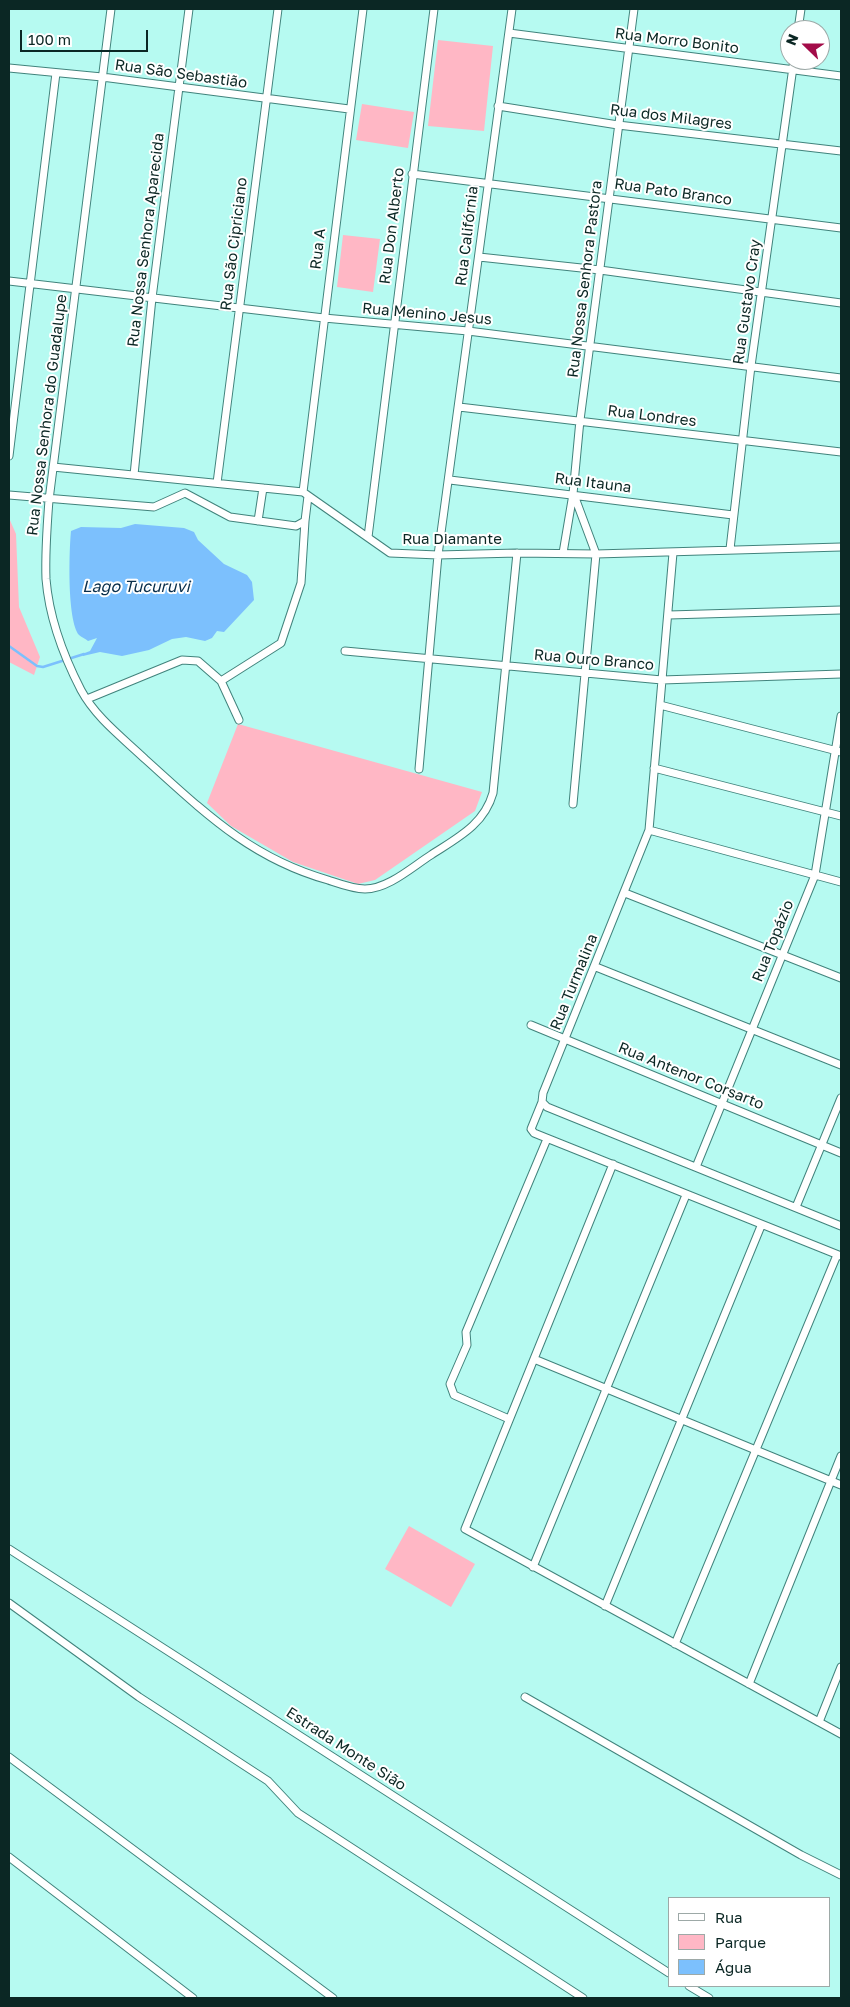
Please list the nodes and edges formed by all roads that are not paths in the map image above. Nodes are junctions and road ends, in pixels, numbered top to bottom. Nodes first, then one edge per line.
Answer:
1 (111, 9) edge
2 (189, 9) edge
3 (278, 9) edge
4 (362, 9) edge
5 (434, 9) edge
6 (512, 9) edge
7 (634, 9) edge
8 (509, 33) junction
9 (629, 49) junction
10 (9, 68) edge
11 (780, 68) edge
12 (792, 70) joint
13 (56, 73) junction
14 (841, 76) edge
15 (102, 77) junction
16 (179, 88) junction
17 (266, 99) junction
18 (498, 106) junction
19 (349, 109) junction
20 (618, 124) junction
21 (783, 144) junction
22 (841, 151) edge
23 (412, 174) junction
24 (488, 182) junction
25 (609, 197) junction
26 (773, 219) junction
27 (841, 228) edge
28 (479, 257) junction
29 (600, 270) junction
30 (9, 281) edge
31 (31, 284) junction
32 (75, 289) junction
33 (762, 293) junction
34 (152, 298) junction
35 (841, 303) edge
36 (240, 308) junction
37 (324, 318) junction
38 (394, 325) junction
39 (468, 331) junction
40 (590, 345) junction
41 (751, 366) junction
42 (841, 378) edge
43 (459, 407) junction
44 (580, 420) junction
45 (742, 441) junction
46 (841, 452) edge
47 (9, 456) edge
48 (53, 467) junction
49 (134, 475) junction
50 (450, 480) junction
51 (217, 483) junction
52 (263, 488) junction
53 (305, 494) junction
54 (573, 494) junction
55 (9, 495) edge
56 (49, 500) junction
57 (733, 515) junction
58 (258, 521) junction
59 (305, 521) junction
60 (368, 536) junction
61 (841, 547) edge
62 (730, 548) junction
63 (517, 552) junction
64 (673, 552) junction
65 (564, 553) junction
66 (596, 554) junction
67 (438, 555) junction
68 (841, 610) edge
69 (669, 615) junction
70 (345, 651) dead end
71 (427, 659) junction
72 (506, 666) junction
73 (584, 672) junction
74 (841, 674) edge
75 (662, 680) junction
76 (221, 681) junction
77 (87, 699) junction
78 (660, 705) junction
79 (841, 716) edge
80 (239, 720) dead end
81 (838, 751) edge
82 (654, 768) junction
83 (419, 769) dead end
84 (573, 804) dead end
85 (826, 812) junction
86 (841, 816) edge
87 (650, 830) junction
88 (815, 874) junction
89 (841, 882) edge
90 (625, 893) junction
91 (783, 954) junction
92 (596, 967) junction
93 (841, 978) edge
94 (530, 1025) dead end
95 (754, 1029) junction
96 (565, 1040) junction
97 (841, 1065) edge
98 (841, 1098) edge
99 (542, 1102) junction
100 (722, 1103) junction
101 (548, 1138) junction
102 (822, 1145) junction
103 (841, 1153) edge
104 (613, 1164) junction
105 (696, 1167) junction
106 (686, 1195) junction
107 (796, 1208) junction
108 (761, 1226) junction
109 (841, 1226) edge
110 (839, 1256) edge
111 (534, 1359) junction
112 (606, 1389) junction
113 (510, 1419) junction
114 (682, 1420) junction
115 (756, 1450) junction
116 (841, 1456) edge
117 (831, 1481) junction
118 (841, 1485) edge
119 (9, 1549) edge
120 (533, 1567) junction
121 (9, 1603) edge
122 (605, 1606) junction
123 (675, 1644) junction
124 (841, 1667) edge
125 (749, 1684) junction
126 (526, 1697) dead end
127 (819, 1722) junction
128 (841, 1734) edge
129 (9, 1757) edge
130 (9, 1857) edge
131 (841, 1876) edge
132 (668, 1972) edge
133 (691, 1987) edge
134 (192, 1998) edge
135 (333, 1998) edge
136 (583, 1998) edge
137 (709, 1998) edge

1 - 15 street, Rua Nossa Senhora do Guadalupe
2 - 16 street, Rua Nossa Senhora Aparecida
3 - 17 street, Rua São Cipriciano
4 - 19 street, Rua A
5 - 23 street, Rua Don Alberto
6 - 8 street, Rua Califórnia
7 - 9 street, Rua Nossa Senhora Pastora
8 - 9 street, Rua Morro Bonito
8 - 18 street, Rua Califórnia
9 - 11 street, Rua Morro Bonito
9 - 20 street, Rua Nossa Senhora Pastora
10 - 13 street, Rua São Sebastião
12 - 14 street, Rua Morro Bonito
12 - 21 street, Rua Gustavo Cray
13 - 15 street, Rua São Sebastião
13 - 31 street
15 - 16 street, Rua São Sebastião
15 - 32 street, Rua Nossa Senhora do Guadalupe
16 - 17 street, Rua São Sebastião
16 - 34 street, Rua Nossa Senhora Aparecida
17 - 19 street, Rua São Sebastião
17 - 36 street, Rua São Cipriciano
18 - 20 street, Rua dos Milagres
18 - 24 street, Rua Califórnia
19 - 37 street, Rua A
20 - 21 street, Rua dos Milagres
20 - 25 street, Rua Nossa Senhora Pastora
21 - 22 street, Rua dos Milagres
21 - 26 street, Rua Gustavo Cray
23 - 24 street, Rua Pato Branco
23 - 38 street, Rua Don Alberto
24 - 25 street, Rua Pato Branco
24 - 28 street, Rua Califórnia
25 - 26 street, Rua Pato Branco
25 - 29 street, Rua Nossa Senhora Pastora
26 - 27 street, Rua Pato Branco
26 - 33 street, Rua Gustavo Cray
28 - 29 street
28 - 39 street, Rua Califórnia
29 - 33 street
29 - 40 street, Rua Nossa Senhora Pastora
30 - 31 street, Rua Menino Jesus
31 - 32 street, Rua Menino Jesus
31 - 47 street
32 - 34 street, Rua Menino Jesus
32 - 48 street, Rua Nossa Senhora do Guadalupe
33 - 35 street
33 - 41 street, Rua Gustavo Cray
34 - 36 street, Rua Menino Jesus
34 - 49 street, Rua Nossa Senhora Aparecida
36 - 37 street, Rua Menino Jesus
36 - 51 street, Rua São Cipriciano
37 - 38 street, Rua Menino Jesus
37 - 53 street, Rua A
38 - 39 street, Rua Menino Jesus
38 - 60 street, Rua Don Alberto
39 - 40 street, Rua Menino Jesus
39 - 43 street, Rua Califórnia
40 - 41 street, Rua Menino Jesus
40 - 44 street, Rua Nossa Senhora Pastora
41 - 42 street, Rua Menino Jesus
41 - 45 street, Rua Gustavo Cray
43 - 44 street, Rua Londres
43 - 50 street, Rua Califórnia
44 - 45 street, Rua Londres
44 - 54 street, Rua Nossa Senhora Pastora
45 - 46 street, Rua Londres
45 - 57 street, Rua Gustavo Cray
48 - 49 street, Rua Diamante
48 - 56 street, Rua Nossa Senhora do Guadalupe
49 - 51 street, Rua Diamante
50 - 54 street, Rua Itauna
50 - 67 street, Rua Califórnia
51 - 52 street, Rua Diamante
52 - 53 street, Rua Diamante
52 - 58 street
53 - 59 street, Rua A
53 - 60 street, Rua Diamante
54 - 57 street, Rua Itauna
54 - 65 street, Rua Nossa Senhora Pastora
54 - 66 street
55 - 56 street
56 - 58 street
56 - 77 street, Rua Nossa Senhora do Guadalupe
57 - 62 street, Rua Gustavo Cray
58 - 59 street
59 - 76 street, Rua A
60 - 67 street, Rua Diamante
61 - 62 street, Rua Diamante
62 - 64 street, Rua Diamante
63 - 65 street, Rua Diamante
63 - 67 street, Rua Diamante
63 - 72 street, Rua Nossa Senhora do Guadalupe
64 - 66 street, Rua Diamante
64 - 69 street, Rua Turmalina
65 - 66 street, Rua Diamante
66 - 73 street
67 - 71 street, Rua Califórnia
68 - 69 street
69 - 75 street, Rua Turmalina
70 - 71 street, Rua Ouro Branco
71 - 72 street, Rua Ouro Branco
71 - 83 street, Rua Califórnia
72 - 73 street, Rua Ouro Branco
72 - 77 street, Rua Nossa Senhora do Guadalupe
73 - 75 street, Rua Ouro Branco
73 - 84 street
74 - 75 street, Rua Ouro Branco
75 - 78 street, Rua Turmalina
76 - 77 street
76 - 80 street
78 - 81 street
78 - 82 street, Rua Turmalina
79 - 81 street, Rua Topázio
81 - 85 street, Rua Topázio
82 - 85 street
82 - 87 street, Rua Turmalina
85 - 86 street
85 - 88 street, Rua Topázio
87 - 88 street
87 - 90 street, Rua Turmalina
88 - 89 street
88 - 91 street, Rua Topázio
90 - 91 street
90 - 92 street, Rua Turmalina
91 - 93 street
91 - 95 street, Rua Topázio
92 - 95 street
92 - 96 street, Rua Turmalina
94 - 96 street, Rua Antenor Corsarto
95 - 97 street
95 - 100 street, Rua Topázio
96 - 99 street, Rua Turmalina
96 - 100 street, Rua Antenor Corsarto
98 - 102 street
99 - 101 street, Rua Turmalina
99 - 105 street
100 - 102 street, Rua Antenor Corsarto
100 - 105 street, Rua Topázio
101 - 104 street
101 - 113 street
102 - 103 street, Rua Antenor Corsarto
102 - 107 street
104 - 106 street
104 - 111 street
105 - 107 street
106 - 108 street
106 - 112 street
107 - 109 street
108 - 110 street
108 - 114 street
110 - 115 street
111 - 112 street
111 - 113 street
112 - 114 street
112 - 120 street
113 - 120 street
114 - 115 street
114 - 122 street
115 - 117 street
115 - 123 street
116 - 117 street
117 - 118 street
117 - 125 street
119 - 132 street, Estrada Monte Sião
120 - 122 street
121 - 136 street
122 - 123 street
123 - 125 street
124 - 127 street
125 - 127 street
126 - 131 street
127 - 128 street
129 - 135 street
130 - 134 street
133 - 137 street

